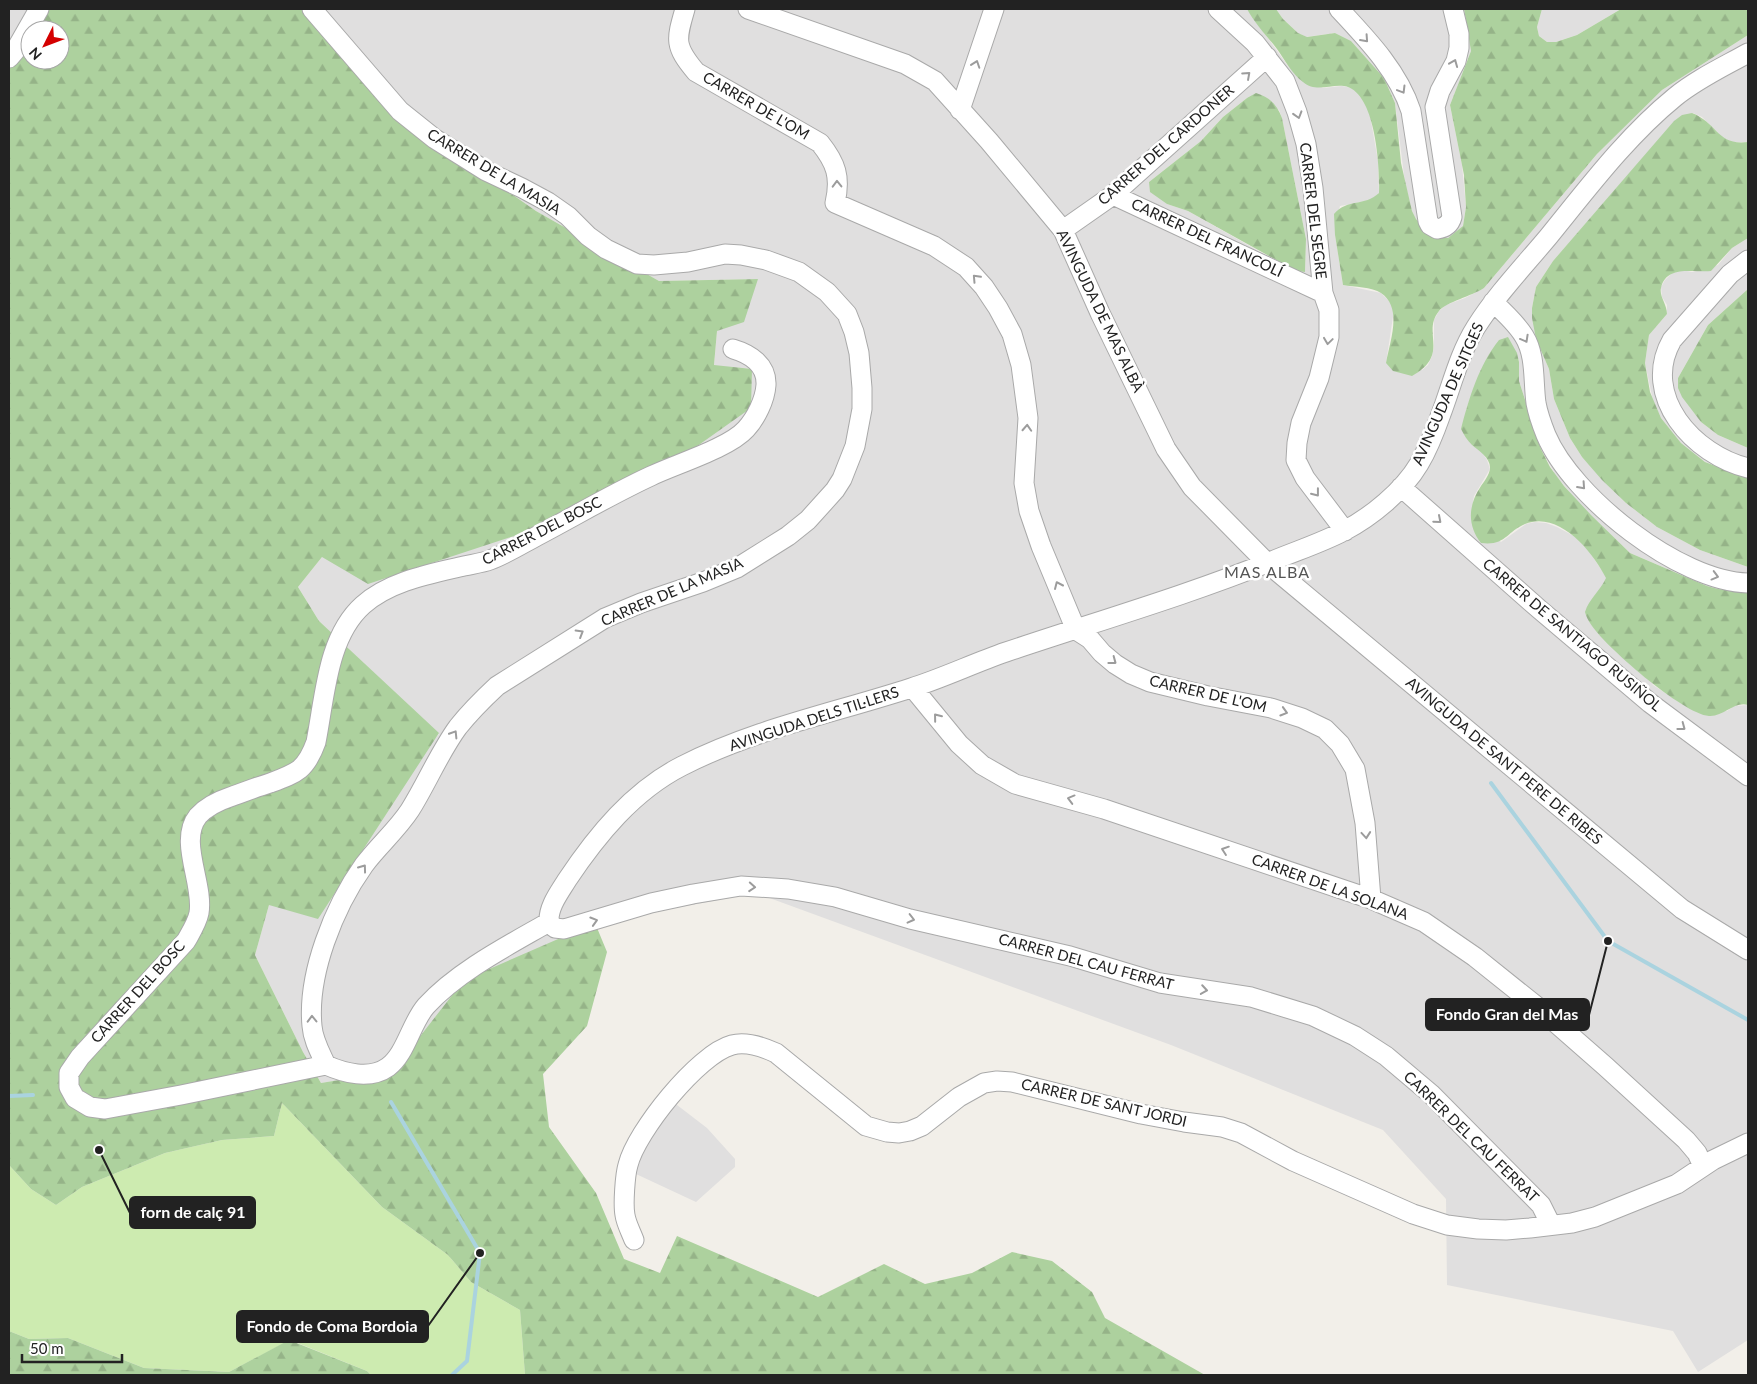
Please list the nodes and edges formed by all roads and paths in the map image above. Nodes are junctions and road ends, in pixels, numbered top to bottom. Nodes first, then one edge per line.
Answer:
1 (38, 9) edge
2 (312, 9) edge
3 (685, 9) edge
4 (748, 9) edge
5 (994, 9) edge
6 (1218, 9) edge
7 (1339, 9) edge
8 (1453, 9) edge
9 (1748, 53) edge
10 (1267, 57) junction
11 (9, 58) edge
12 (1435, 107) junction
13 (960, 110) junction
14 (1412, 111) junction
15 (1113, 195) junction
16 (1062, 230) junction
17 (1748, 260) edge
18 (1300, 282) joint
19 (1323, 293) junction
20 (1493, 302) junction
21 (734, 348) dead end
22 (1748, 468) edge
23 (1401, 487) junction
24 (1345, 531) junction
25 (1267, 563) junction
26 (1748, 582) edge
27 (1076, 630) junction
28 (913, 688) junction
29 (1748, 776) edge
30 (1371, 899) junction
31 (549, 922) junction
32 (1748, 950) edge
33 (326, 1065) junction
34 (1748, 1143) edge
35 (1703, 1166) junction
36 (1551, 1225) junction
37 (634, 1240) dead end

1 - 11 street
33 -> 2 street, CARRER DE LA MASIA
27 -> 3 street, CARRER DE L'OM
4 - 13 street, AVINGUDA DE MAS ALBÀ
13 -> 5 street
6 - 10 street, CARRER DEL SEGRE
7 -> 14 street
12 -> 8 street
9 - 20 street, AVINGUDA DE SITGES
15 -> 10 street, CARRER DEL CARDONER
10 -> 19 street, CARRER DEL SEGRE
12 - 14 street
12 - 14 street
13 - 16 street, AVINGUDA DE MAS ALBÀ
15 - 16 street, CARRER DEL CARDONER
15 - 18 street, CARRER DEL FRANCOLÍ
16 - 25 street, AVINGUDA DE MAS ALBÀ
17 - 22 street
18 - 19 street, CARRER DEL SEGRE
19 -> 24 street, CARRER DEL SEGRE
20 - 23 street, AVINGUDA DE SITGES
20 -> 26 street
21 - 33 street, CARRER DEL BOSC
23 - 24 street, AVINGUDA DE SITGES
23 -> 29 street, CARRER DE SANTIAGO RUSIÑOL
24 - 25 street, AVINGUDA DE SITGES
25 - 27 street, AVINGUDA DE SITGES
25 - 32 street, AVINGUDA DE SANT PERE DE RIBES
27 - 28 street, AVINGUDA DELS TIL·LERS
27 -> 30 street, CARRER DE L'OM
30 -> 28 street, CARRER DE LA SOLANA
28 - 31 street, AVINGUDA DELS TIL·LERS
30 - 35 street, CARRER DE LA SOLANA
31 - 33 street
31 -> 36 street, CARRER DEL CAU FERRAT
34 - 35 street, CARRER DE SANT JORDI
35 - 36 street, CARRER DE SANT JORDI
36 - 37 street, CARRER DE SANT JORDI

